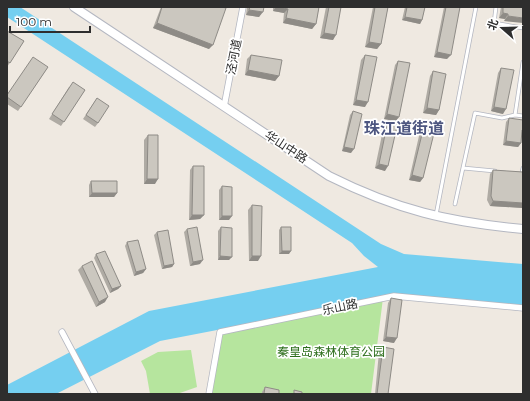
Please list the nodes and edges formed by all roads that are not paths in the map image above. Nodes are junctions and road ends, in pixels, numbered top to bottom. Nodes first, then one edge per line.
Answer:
1 (74, 7) edge
2 (243, 7) edge
3 (476, 7) edge
4 (496, 7) edge
5 (523, 28) edge
6 (523, 62) edge
7 (522, 74) edge
8 (224, 106) junction
9 (515, 115) junction
10 (523, 116) edge
11 (463, 168) junction
12 (523, 168) edge
13 (500, 171) edge
14 (515, 172) edge
15 (523, 173) edge
16 (455, 204) dead end
17 (436, 217) junction
18 (523, 229) edge
19 (523, 308) edge
20 (62, 332) dead end
21 (95, 394) edge
22 (210, 394) edge

1 - 8 street, 华山中路
2 - 8 street, 泾河道
3 - 17 lane
4 - 5 lane
6 - 7 lane
7 - 9 lane
8 - 17 street, 华山中路
9 - 10 lane
9 - 11 lane
11 - 13 lane
11 - 16 lane
12 - 15 lane
14 - 15 lane
17 - 18 street, 华山中路
19 - 22 street, 乐山路
20 - 21 street

